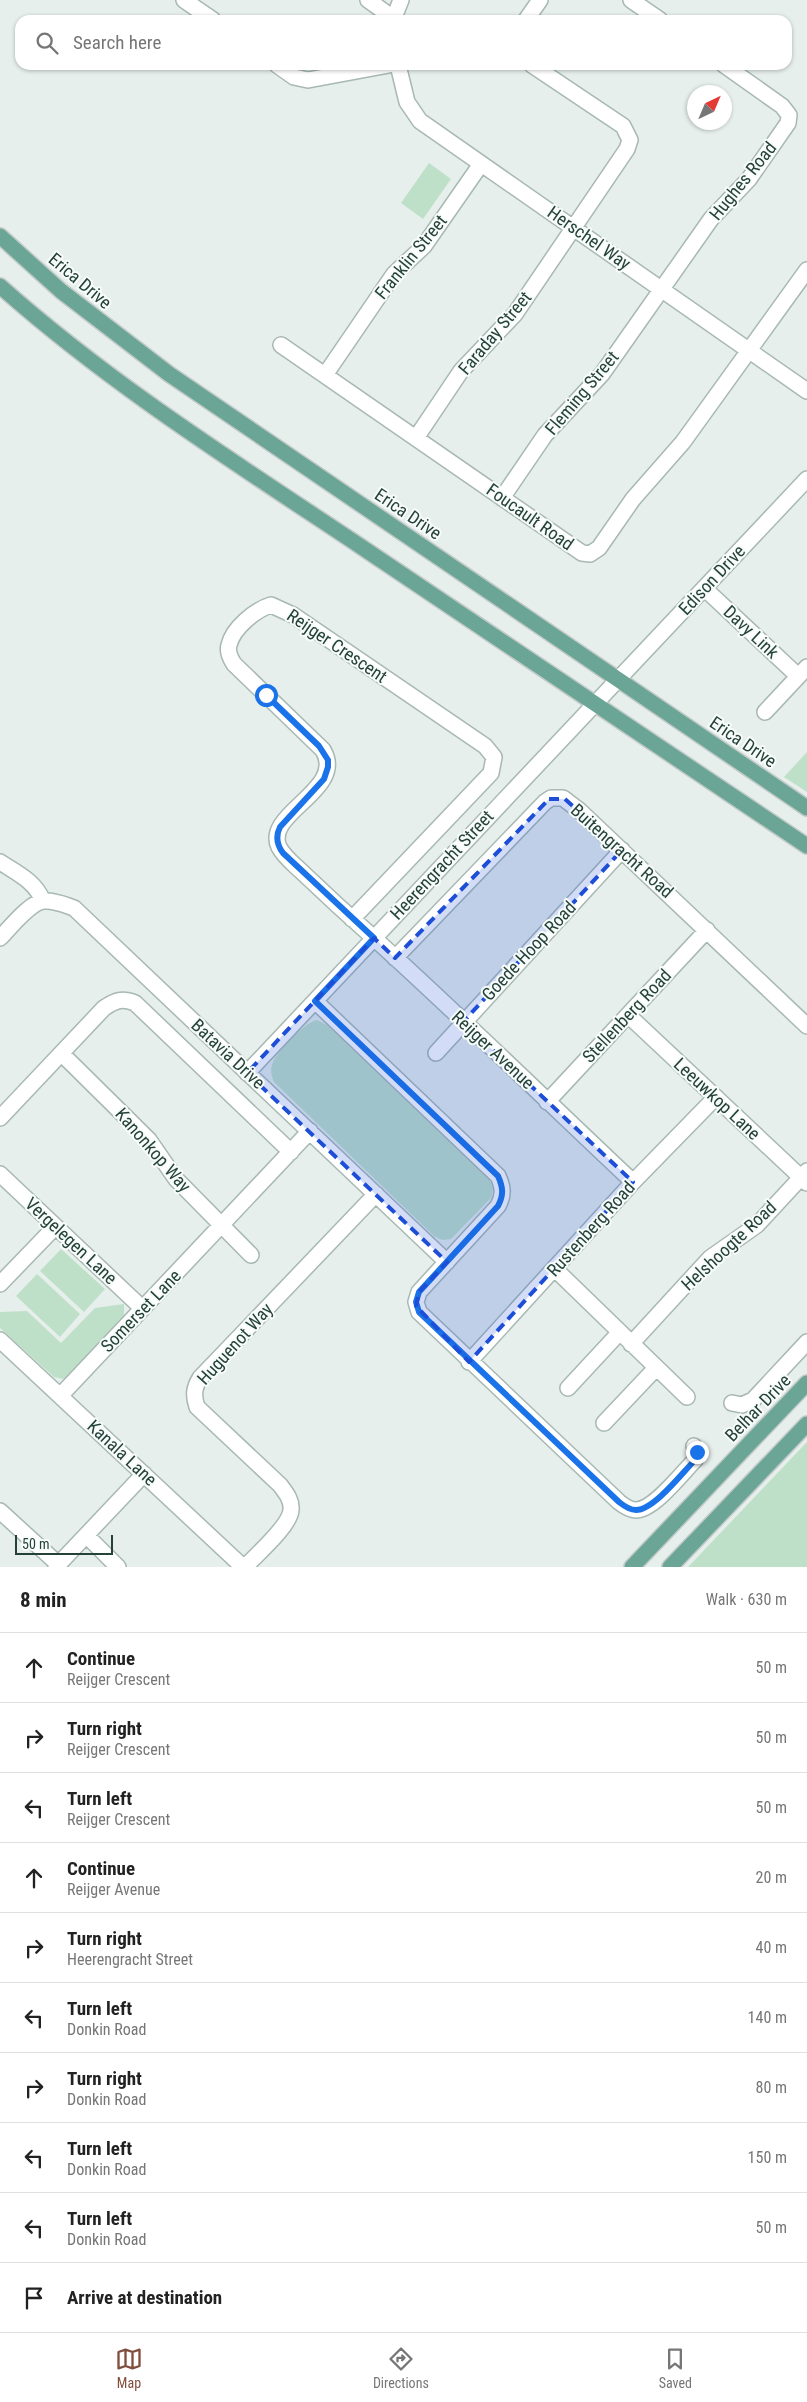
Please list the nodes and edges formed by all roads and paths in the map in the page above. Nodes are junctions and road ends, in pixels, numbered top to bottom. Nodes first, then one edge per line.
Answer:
1 (184, 0) edge
2 (368, 0) edge
3 (401, 0) edge
4 (540, 0) edge
5 (631, 0) edge
6 (206, 15) edge
7 (388, 15) edge
8 (395, 15) edge
9 (530, 15) edge
10 (653, 15) edge
11 (284, 70) edge
12 (362, 70) edge
13 (399, 70) edge
14 (539, 70) edge
15 (731, 70) edge
16 (481, 164) junction
17 (575, 228) junction
18 (0, 236) edge
19 (807, 270) edge
20 (0, 286) edge
21 (662, 288) junction
22 (281, 345) dead end
23 (749, 349) junction
24 (325, 376) junction
25 (807, 390) edge
26 (416, 438) junction
27 (807, 479) edge
28 (502, 498) junction
29 (704, 588) junction
30 (802, 671) edge
31 (618, 680) junction
32 (596, 703) junction
33 (765, 712) dead end
34 (807, 808) edge
35 (807, 846) edge
36 (622, 850) junction
37 (0, 862) edge
38 (43, 901) junction
39 (352, 919) junction
40 (707, 930) junction
41 (0, 938) edge
42 (374, 938) junction
43 (395, 958) junction
44 (315, 1001) junction
45 (628, 1015) junction
46 (464, 1022) junction
47 (807, 1026) edge
48 (436, 1053) dead end
49 (62, 1054) junction
50 (247, 1073) junction
51 (716, 1098) junction
52 (547, 1102) junction
53 (0, 1118) edge
54 (310, 1131) junction
55 (291, 1152) junction
56 (0, 1174) edge
57 (805, 1177) edge
58 (633, 1182) junction
59 (376, 1194) junction
60 (55, 1226) junction
61 (222, 1226) junction
62 (250, 1255) dead end
63 (447, 1262) junction
64 (555, 1268) junction
65 (0, 1284) edge
66 (142, 1308) junction
67 (619, 1333) junction
68 (0, 1340) edge
69 (807, 1342) edge
70 (631, 1344) junction
71 (470, 1362) junction
72 (656, 1368) junction
73 (807, 1383) edge
74 (568, 1388) dead end
75 (60, 1396) junction
76 (687, 1397) dead end
77 (732, 1403) dead end
78 (604, 1422) dead end
79 (807, 1424) edge
80 (694, 1446) dead end
81 (144, 1474) junction
82 (0, 1511) edge
83 (86, 1535) junction
84 (57, 1566) edge
85 (118, 1567) edge
86 (244, 1567) edge
87 (632, 1567) edge
88 (670, 1567) edge

1 - 6 street
2 - 7 street
3 - 8 street
4 - 9 street
5 - 10 street
11 - 12 street
13 - 16 street, Herschel Way
14 - 17 street, Faraday Street
15 - 21 street, Hughes Road
16 - 17 street, Herschel Way
16 - 24 street, Franklin Street
17 - 21 street, Herschel Way
17 - 26 street, Faraday Street
18 - 31 main road, Erica Drive
19 - 23 street
20 - 32 main road
21 - 23 street, Herschel Way
21 - 28 street, Fleming Street
22 - 24 street, Foucault Road
23 - 25 street, Herschel Way
23 - 28 street, Foucault Road
24 - 26 street, Foucault Road
26 - 28 street, Foucault Road
27 - 29 street, Edison Drive
29 - 30 street, Davy Link
29 - 31 street, Edison Drive
30 - 33 street
31 - 32 street, Edison Drive
31 - 34 main road, Erica Drive
32 - 35 main road
32 - 42 street, Heerengracht Street
36 - 40 street, Buitengracht Road
36 - 43 street, Buitengracht Road
36 - 46 street, Goede Hoop Road
37 - 38 street
38 - 41 street
38 - 50 street, Batavia Drive
39 - 39 street, Reijger Crescent
39 - 42 street, Reijger Avenue
40 - 45 street, Stellenberg Road
40 - 47 street, Buitengracht Road
42 - 43 street, Reijger Avenue
42 - 44 street, Heerengracht Street
43 - 46 street, Reijger Avenue
44 - 50 street, Heerengracht Street
44 - 63 street
45 - 51 street, Leeuwkop Lane
45 - 52 street, Stellenberg Road
46 - 48 street, Goede Hoop Road
46 - 52 street, Reijger Avenue
49 - 53 street
49 - 55 street, Batavia Drive
49 - 61 street, Kanonkop Way
50 - 54 street, Batavia Drive
51 - 57 street, Leeuwkop Lane
51 - 58 street, Rustenberg Road
52 - 58 street, Reijger Avenue
54 - 55 street, Somerset Lane
54 - 59 street, Batavia Drive
55 - 61 street, Somerset Lane
56 - 60 street, Vergelegen Lane
57 - 70 street, Helshoogte Road
58 - 64 street, Rustenberg Road
59 - 63 street, Batavia Drive
59 - 86 street, Huguenot Way
60 - 65 street
60 - 66 street, Vergelegen Lane
61 - 62 street
61 - 66 street, Somerset Lane
63 - 71 street
64 - 67 street
64 - 71 street, Rustenberg Road
66 - 75 street, Somerset Lane
67 - 70 street
67 - 74 street
68 - 75 street, Kanala Lane
69 - 77 street, Belhar Drive
70 - 72 street
71 - 80 street
72 - 76 street
72 - 78 street
73 - 87 main road, Belhar Drive
75 - 81 street, Kanala Lane
79 - 88 main road
81 - 83 street
81 - 86 street, Kanala Lane
82 - 84 street
83 - 84 street
83 - 85 street

